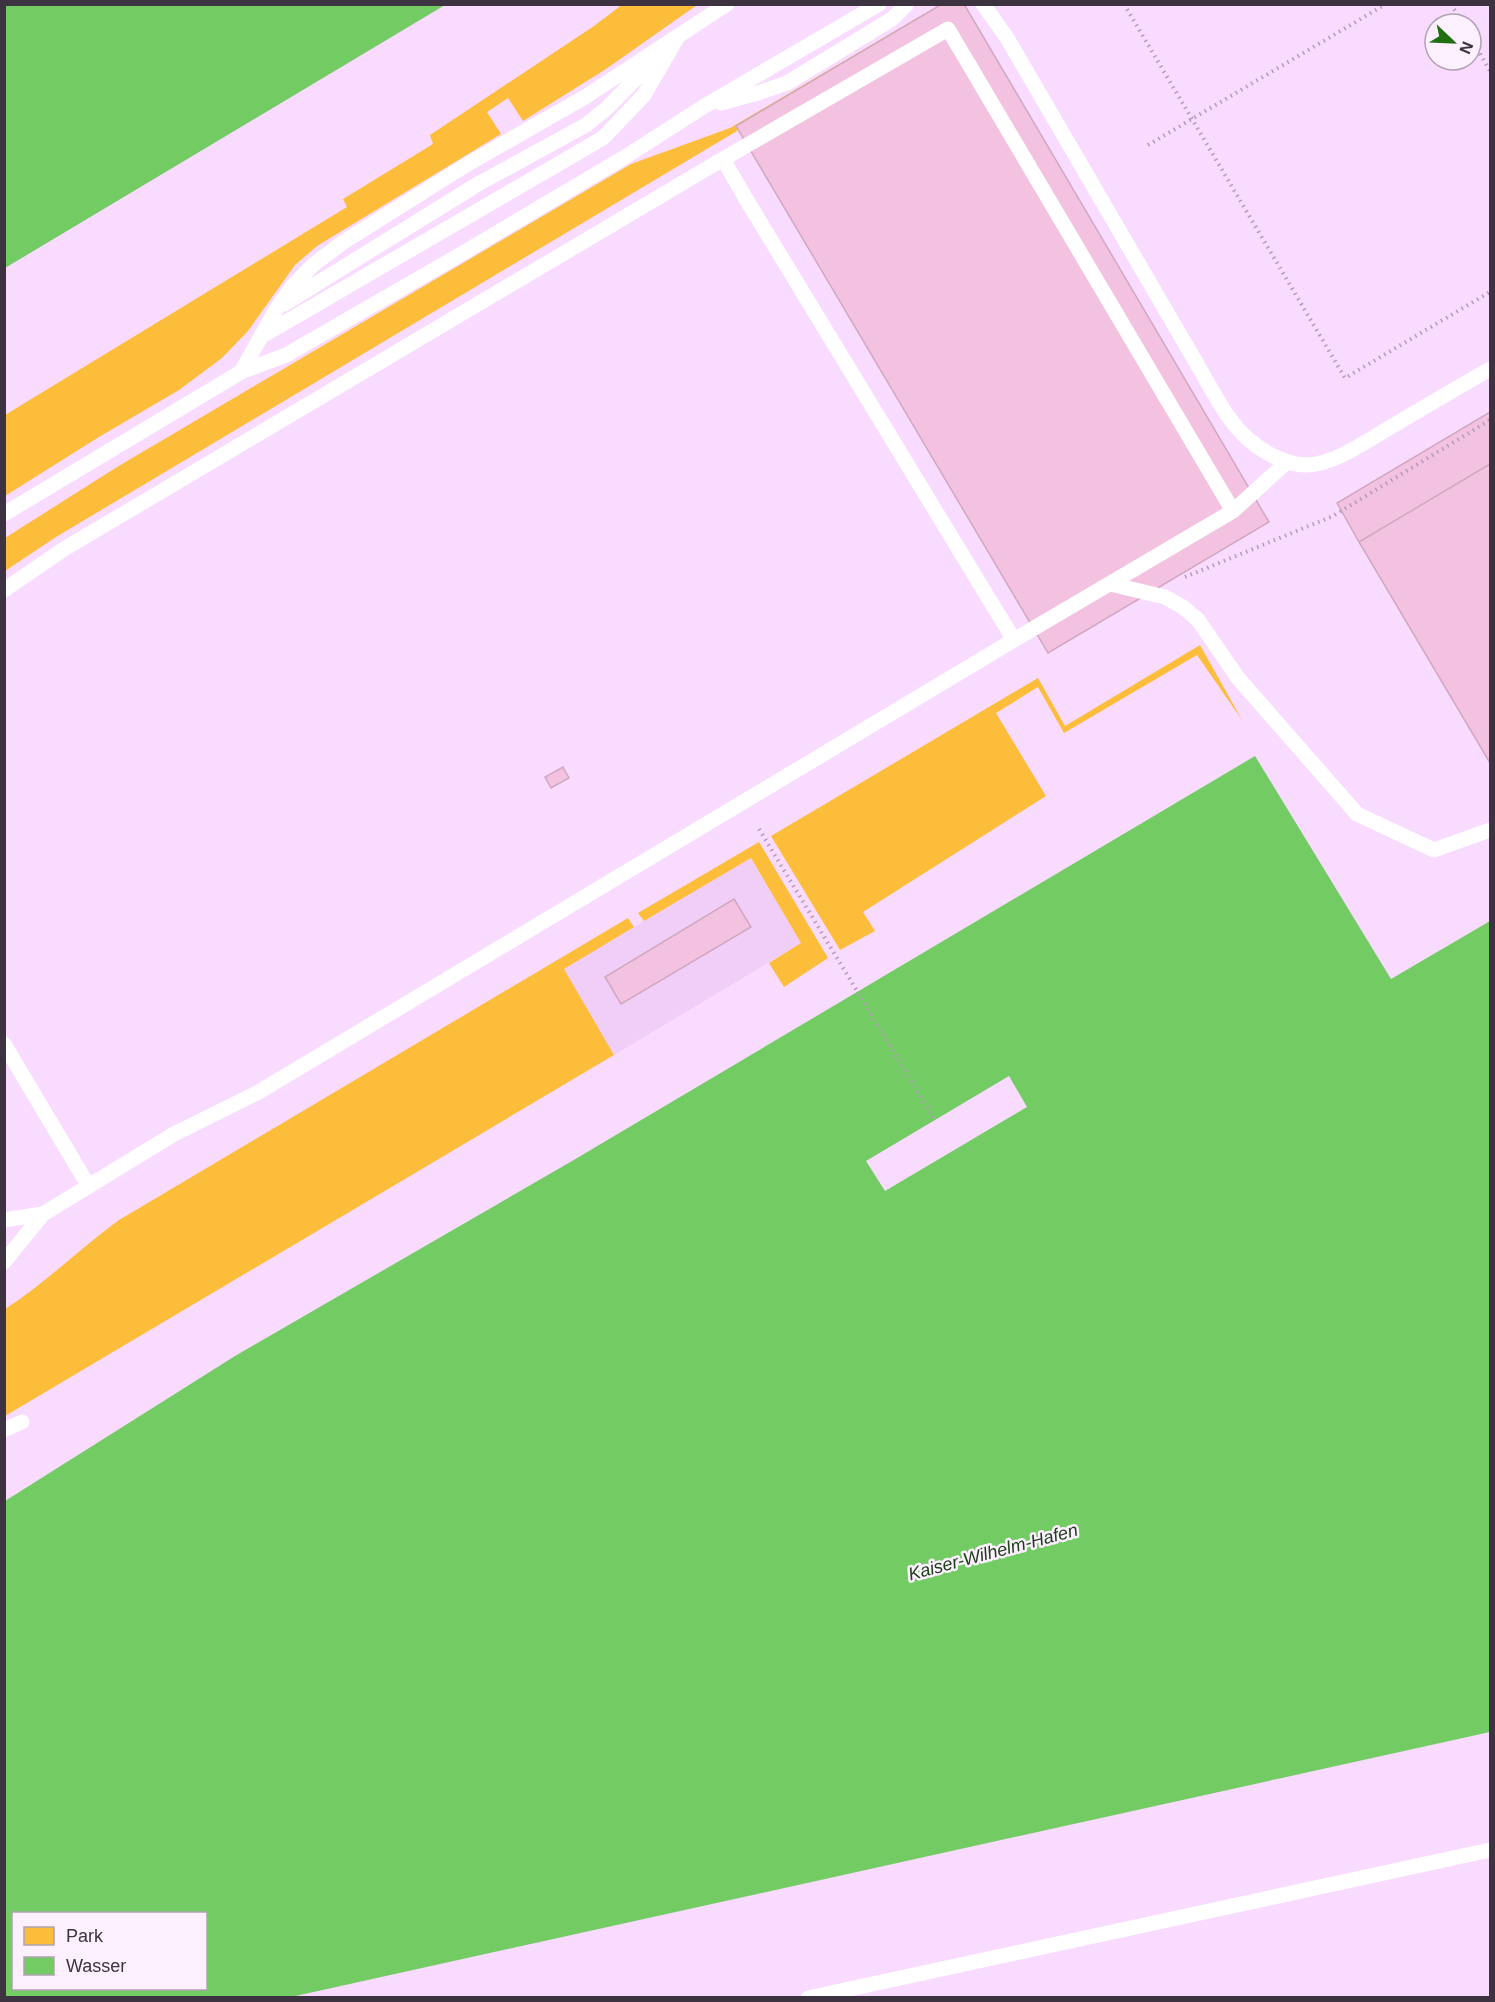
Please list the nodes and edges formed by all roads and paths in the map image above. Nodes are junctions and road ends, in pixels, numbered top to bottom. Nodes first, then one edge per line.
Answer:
1 (727, 4) edge
2 (879, 4) edge
3 (907, 4) edge
4 (983, 4) edge
5 (1124, 4) edge
6 (1386, 4) edge
7 (678, 36) junction
8 (1483, 58) edge
9 (1491, 71) edge
10 (703, 107) junction
11 (1192, 120) junction
12 (1148, 145) dead end
13 (723, 159) junction
14 (1491, 292) edge
15 (277, 308) junction
16 (261, 336) junction
17 (1491, 369) edge
18 (241, 372) junction
19 (1491, 420) edge
20 (1287, 462) junction
21 (1233, 511) junction
22 (4, 514) edge
23 (1110, 584) junction
24 (4, 590) edge
25 (1166, 597) junction
26 (1014, 640) junction
27 (759, 829) dead end
28 (1491, 830) edge
29 (4, 1044) edge
30 (935, 1120) dead end
31 (88, 1185) junction
32 (43, 1214) junction
33 (4, 1220) edge
34 (6, 1259) edge
35 (22, 1422) dead end
36 (4, 1430) edge
37 (1491, 1850) edge
38 (808, 1998) edge

1 - 7 lane
2 - 10 lane
3 - 10 lane
4 - 20 lane
5 - 11 path
6 - 11 path
7 - 15 lane
7 - 15 lane
7 - 16 lane
8 - 9 path
10 - 18 lane
11 - 12 path
11 - 14 path
13 - 21 lane
13 - 24 lane
13 - 26 lane
15 - 16 lane
16 - 18 lane
17 - 20 lane
18 - 22 lane
19 - 25 path
20 - 21 lane
21 - 23 lane
23 - 25 lane
23 - 26 lane
25 - 28 lane
26 - 31 lane
27 - 30 path
29 - 31 lane
31 - 32 lane
32 - 33 lane
32 - 34 lane
35 - 36 lane
37 - 38 lane

